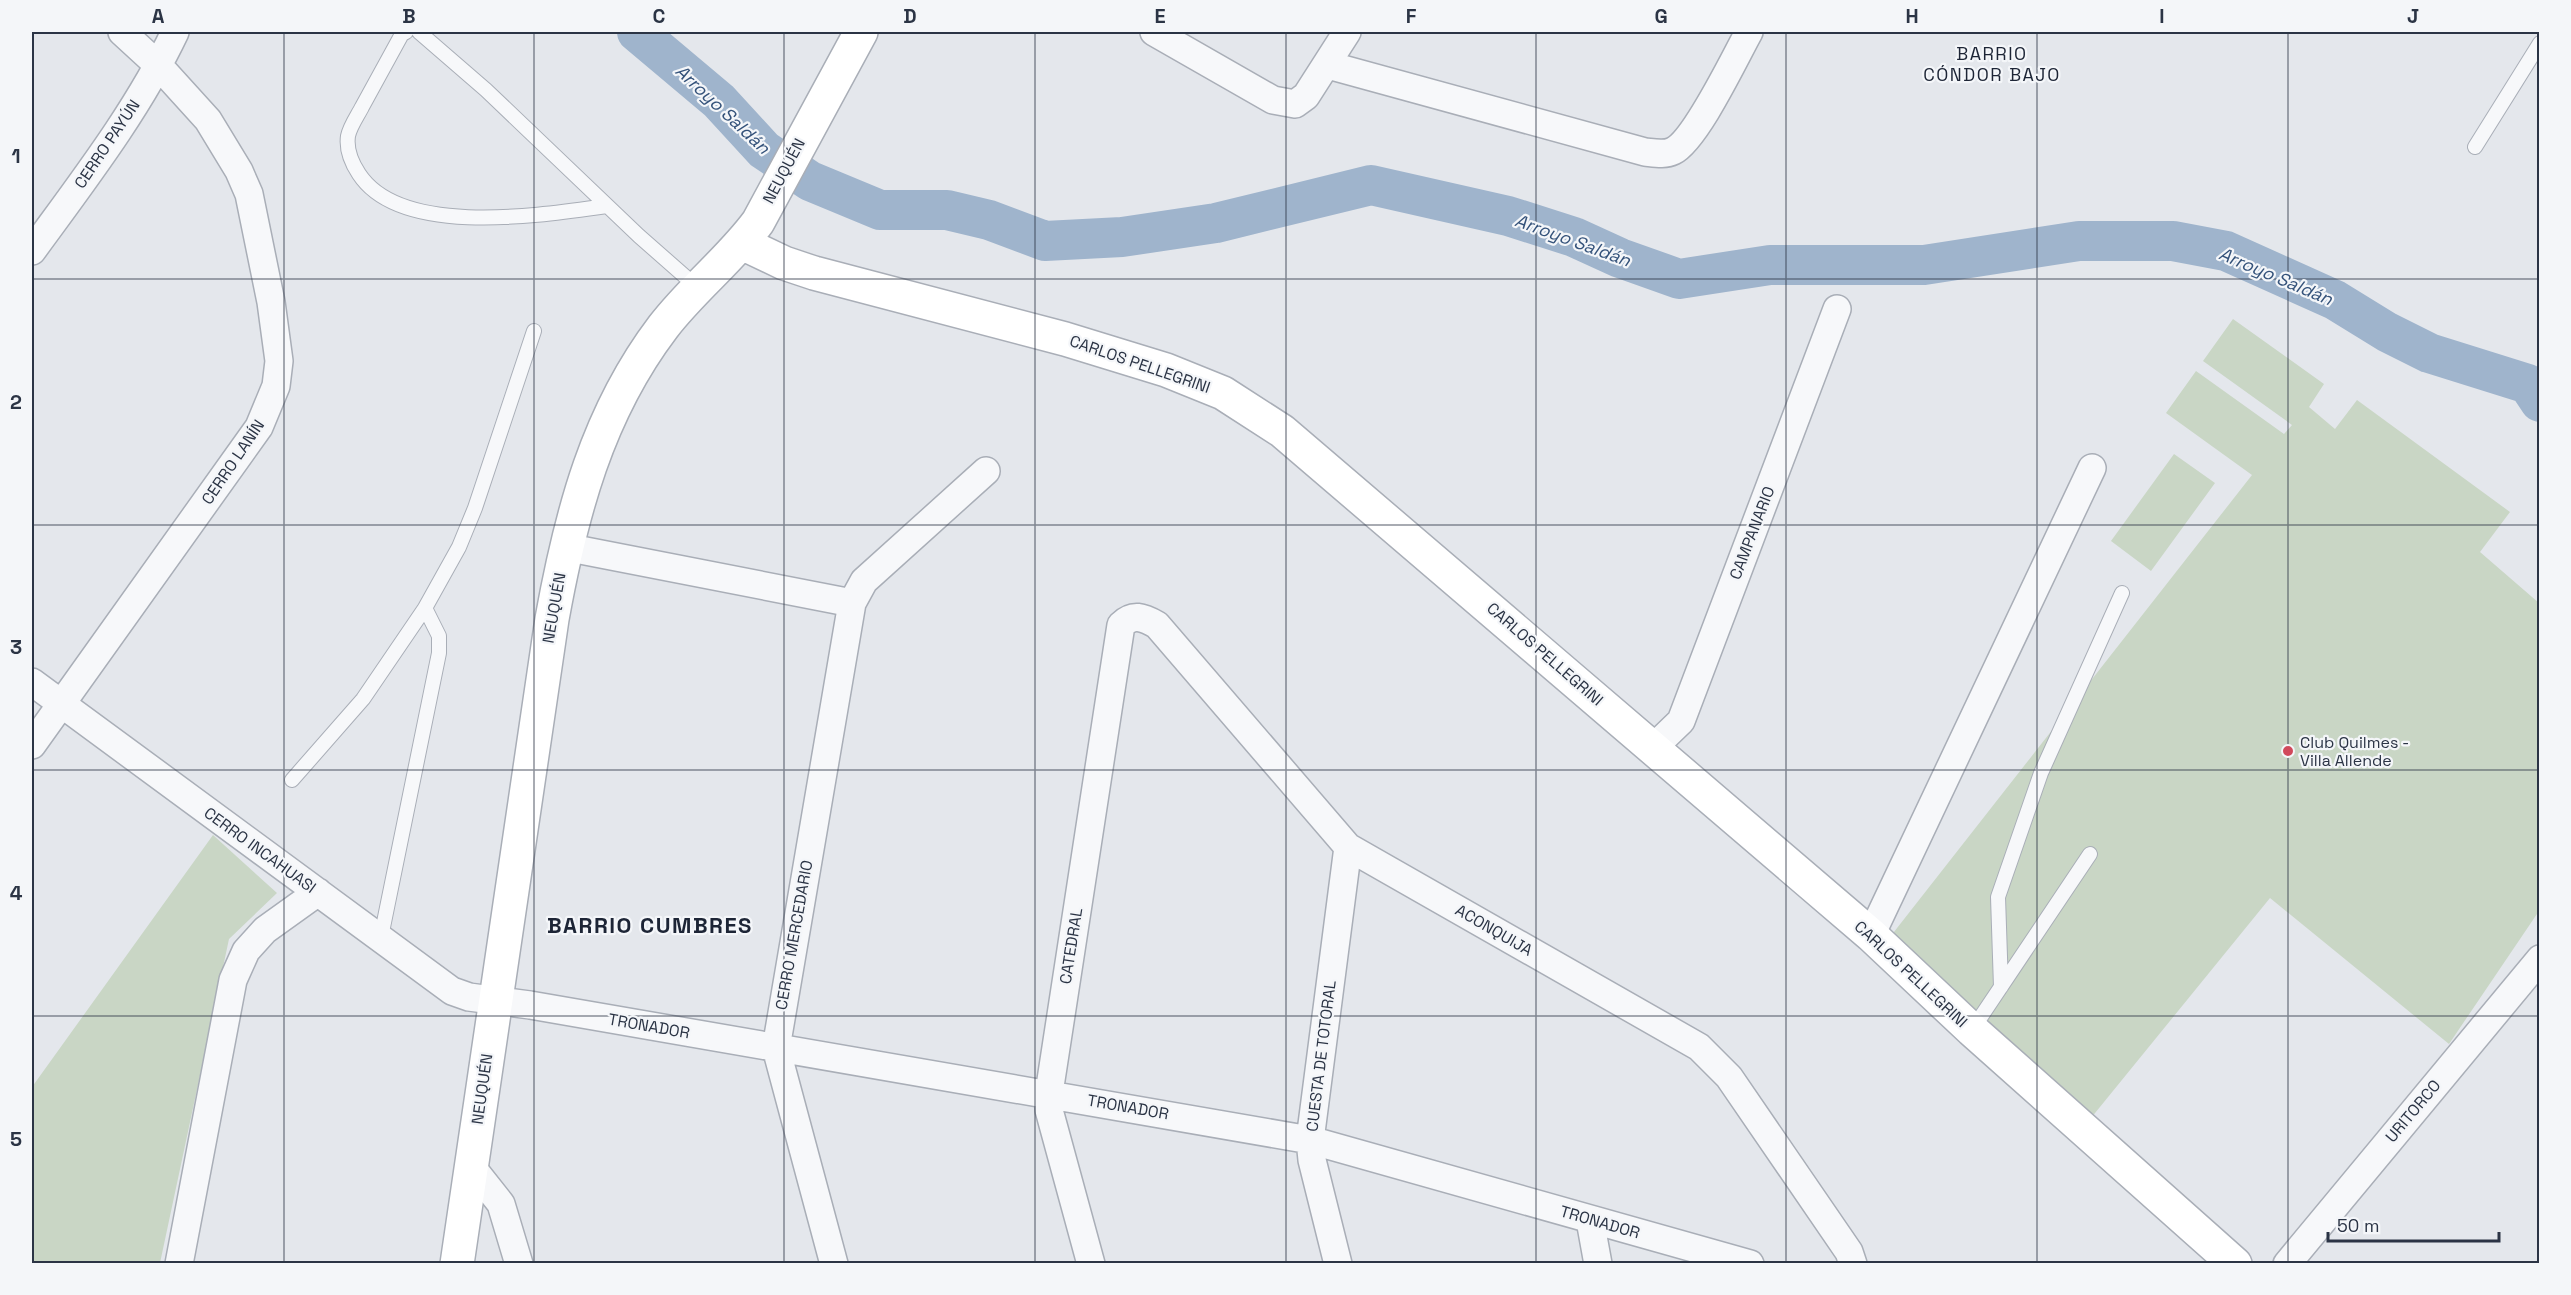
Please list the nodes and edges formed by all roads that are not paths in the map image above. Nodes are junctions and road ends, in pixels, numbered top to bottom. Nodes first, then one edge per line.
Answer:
1 (122, 32) edge
2 (175, 32) edge
3 (406, 32) edge
4 (419, 32) edge
5 (861, 32) edge
6 (1154, 32) edge
7 (1347, 32) edge
8 (1749, 32) edge
9 (2540, 43) edge
10 (1328, 65) junction
11 (159, 66) junction
12 (2475, 147) dead end
13 (607, 206) junction
14 (742, 243) junction
15 (32, 251) edge
16 (697, 287) junction
17 (1837, 309) dead end
18 (534, 331) dead end
19 (2092, 468) dead end
20 (986, 471) dead end
21 (565, 547) junction
22 (2122, 593) dead end
23 (852, 603) junction
24 (425, 608) junction
25 (1121, 625) joint
26 (32, 682) edge
27 (61, 703) junction
28 (32, 745) edge
29 (1654, 747) junction
30 (292, 780) dead end
31 (1348, 847) junction
32 (2090, 854) dead end
33 (318, 892) junction
34 (1871, 935) junction
35 (381, 937) junction
36 (2540, 959) edge
37 (2001, 987) junction
38 (495, 1001) junction
39 (1972, 1030) junction
40 (776, 1048) junction
41 (1048, 1093) junction
42 (1310, 1140) junction
43 (471, 1166) junction
44 (1590, 1220) junction
45 (179, 1263) edge
46 (457, 1263) edge
47 (519, 1263) edge
48 (834, 1263) edge
49 (1091, 1263) edge
50 (1338, 1263) edge
51 (1598, 1263) edge
52 (1750, 1263) edge
53 (1854, 1263) edge
54 (2235, 1263) edge
55 (2287, 1263) edge

1 - 11 street, CERRO LANÍN
2 - 11 street, CERRO PAYÚN
3 - 13 lane
4 - 13 lane
5 - 14 main road, NEUQUÉN
6 - 10 street
7 - 10 street
8 - 10 street
9 - 12 lane
11 - 15 street, CERRO PAYÚN
11 - 27 street, CERRO LANÍN
13 - 16 lane
14 - 16 main road, NEUQUÉN
14 - 29 main road, CARLOS PELLEGRINI
16 - 21 main road, NEUQUÉN
17 - 29 street, CAMPANARIO
18 - 24 lane
19 - 34 street
20 - 23 street
21 - 23 street
21 - 38 main road, NEUQUÉN
22 - 37 lane
23 - 40 street, CERRO MERCEDARIO
24 - 30 lane
24 - 35 lane
25 - 31 street, ACONQUIJA
25 - 41 street, CATEDRAL
26 - 27 street, CERRO INCAHUASI
27 - 28 street, CERRO LANÍN
27 - 33 street, CERRO INCAHUASI
29 - 34 main road, CARLOS PELLEGRINI
31 - 42 street, CUESTA DE TOTORAL
31 - 53 street, ACONQUIJA
32 - 37 lane
33 - 35 street, CERRO INCAHUASI
33 - 45 street
34 - 39 main road, CARLOS PELLEGRINI
35 - 38 street, CERRO INCAHUASI
36 - 55 street, URITORCO
37 - 39 lane
38 - 40 street, TRONADOR
38 - 43 main road, NEUQUÉN
39 - 54 main road, CARLOS PELLEGRINI
40 - 41 street, TRONADOR
40 - 48 street, CERRO MERCEDARIO
41 - 42 street, TRONADOR
41 - 49 street, CATEDRAL
42 - 44 street, TRONADOR
42 - 50 street, CUESTA DE TOTORAL
43 - 46 main road, NEUQUÉN
43 - 47 street
44 - 51 street
44 - 52 street, TRONADOR

